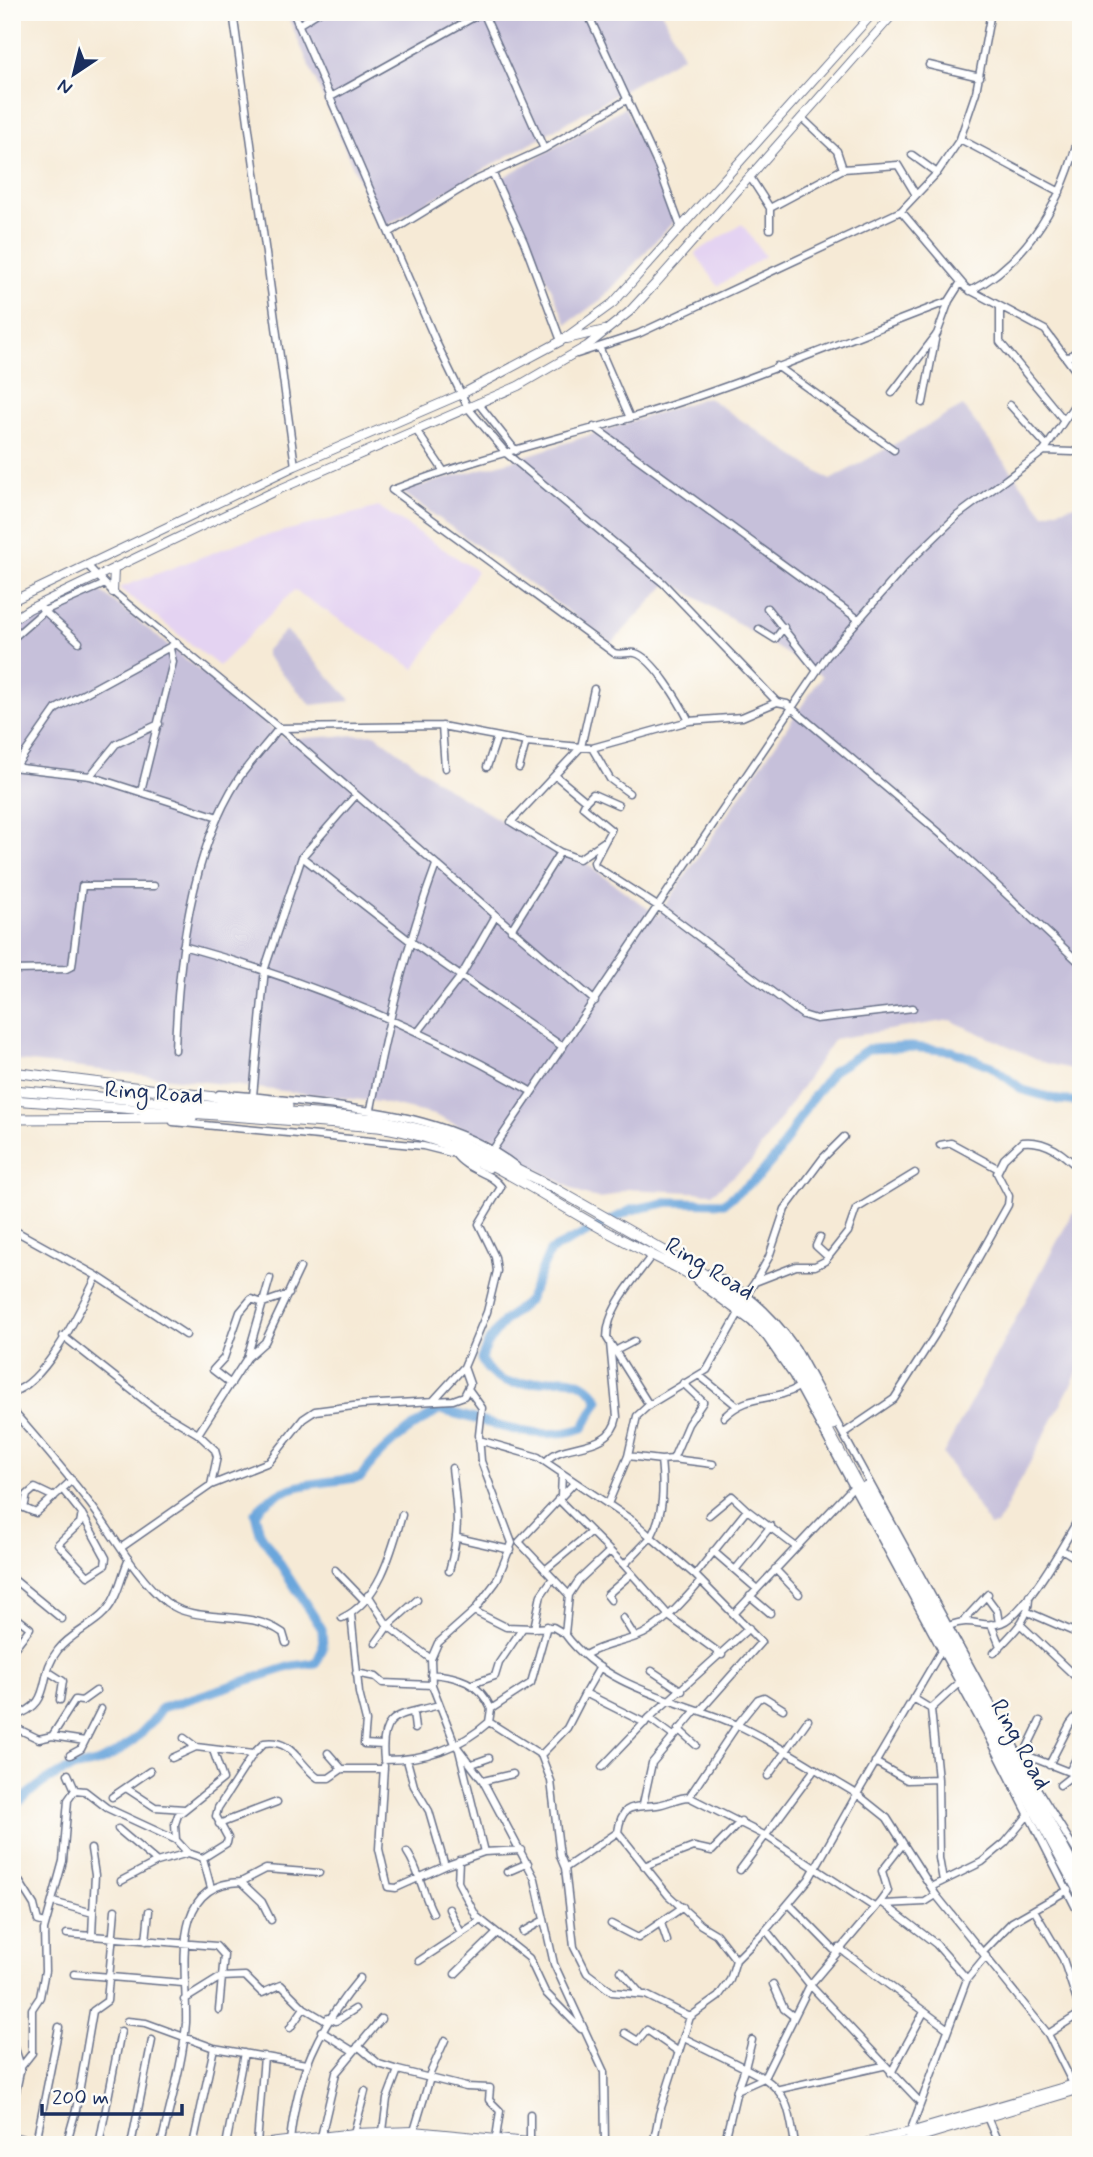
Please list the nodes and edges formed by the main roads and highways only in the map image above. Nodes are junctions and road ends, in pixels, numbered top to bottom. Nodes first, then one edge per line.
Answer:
1 (873, 12) edge
2 (895, 12) edge
3 (609, 329) junction
4 (561, 341) junction
5 (557, 365) junction
6 (114, 568) junction
7 (113, 592) road end
8 (12, 601) edge
9 (12, 620) edge
10 (12, 1072) edge
11 (12, 1090) edge
12 (12, 1100) edge
13 (211, 1115) junction
14 (331, 1115) junction
15 (12, 1119) edge
16 (522, 1176) junction
17 (696, 1274) junction
18 (1081, 1880) edge
19 (1081, 1896) edge
20 (1078, 2085) edge
21 (12, 2137) edge
22 (320, 2141) edge
23 (398, 2141) edge
24 (424, 2141) edge
25 (32, 2143) edge
26 (277, 2143) edge
27 (491, 2143) edge
28 (254, 2144) edge
29 (49, 2145) edge
30 (560, 2145) edge
31 (856, 2145) edge
32 (894, 2145) edge

1 - 4 main road
2 - 3 main road
3 - 4 main road
3 - 5 main road
4 - 5 main road
4 - 8 main road
5 - 6 main road
6 - 7 main road
6 - 9 main road
10 - 14 highway
11 - 14 highway, Ring Road
12 - 13 highway, Ring Road
13 - 15 highway
13 - 16 highway, Ring Road
14 - 16 highway, Ring Road
16 - 17 highway, Ring Road
16 - 17 highway, Ring Road
17 - 18 highway, Ring Road
17 - 19 highway, Ring Road
20 - 31 main road
20 - 32 main road
21 - 25 main road
22 - 23 main road
22 - 26 main road
22 - 27 main road
23 - 24 main road
24 - 27 main road
25 - 29 main road
26 - 28 main road
27 - 30 main road

